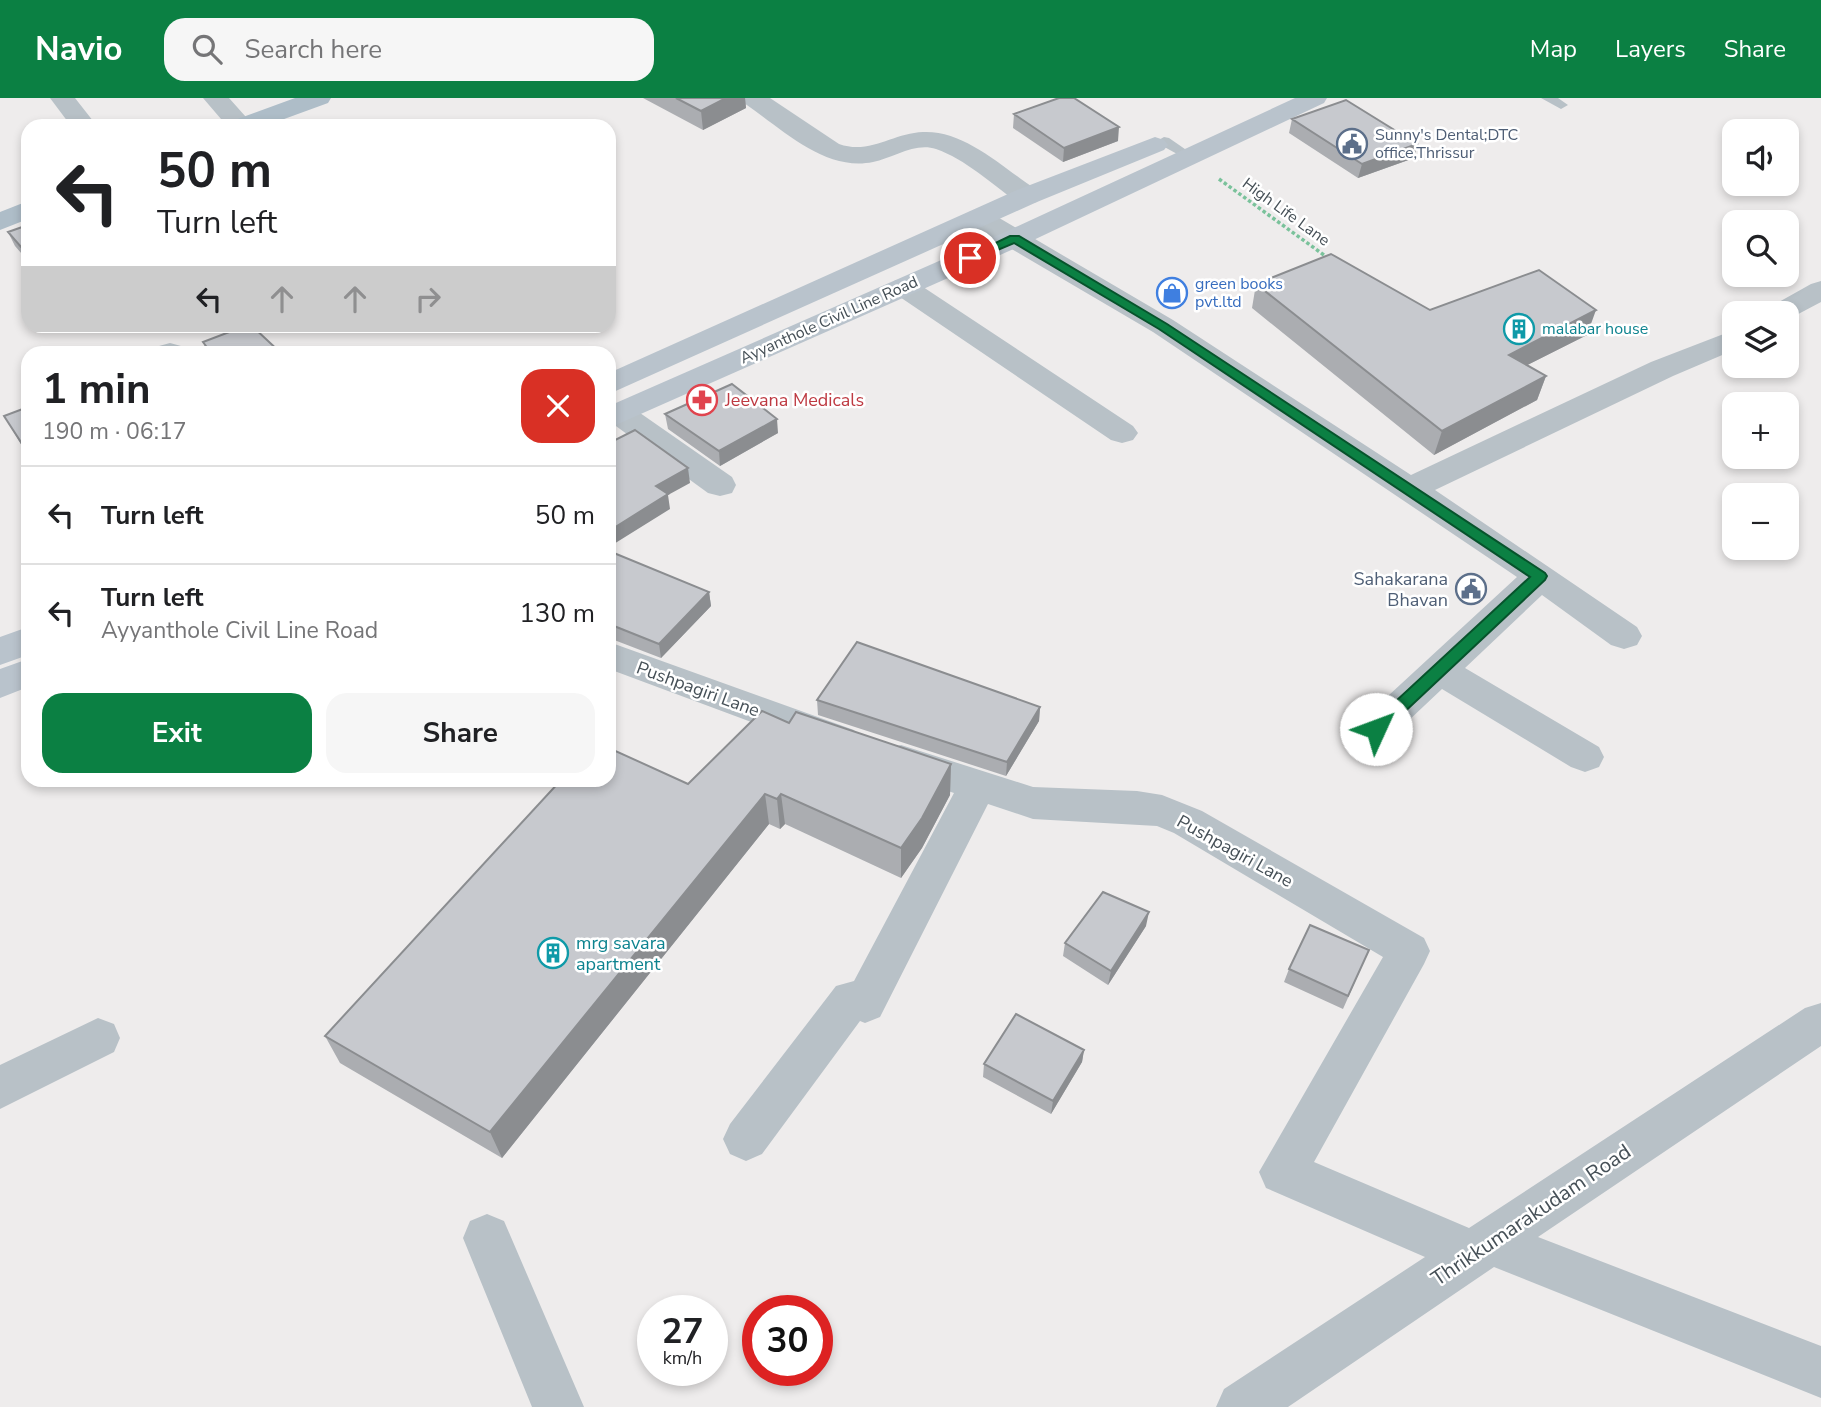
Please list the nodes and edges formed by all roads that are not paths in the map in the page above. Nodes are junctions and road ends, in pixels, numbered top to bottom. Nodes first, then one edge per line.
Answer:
1 (62, 98) edge
2 (215, 98) edge
3 (319, 98) edge
4 (753, 98) edge
5 (1261, 98) edge
6 (1315, 98) edge
7 (78, 119) edge
8 (234, 119) edge
9 (260, 119) edge
10 (1164, 141) junction
11 (1188, 156) junction
12 (1027, 197) junction
13 (21, 212) edge
14 (979, 218) junction
15 (0, 222) edge
16 (1014, 238) junction
17 (904, 287) junction
18 (1821, 290) edge
19 (1799, 302) edge
20 (1722, 344) edge
21 (616, 403) edge
22 (616, 403) edge
23 (616, 408) edge
24 (1122, 433) dead end
25 (720, 485) dead end
26 (1408, 490) junction
27 (1540, 576) junction
28 (1624, 636) dead end
29 (21, 643) edge
30 (0, 652) edge
31 (616, 658) edge
32 (21, 675) edge
33 (0, 684) edge
34 (1376, 729) dead end
35 (1585, 757) dead end
36 (978, 785) junction
37 (1821, 1022) edge
38 (98, 1038) dead end
39 (0, 1088) edge
40 (746, 1139) dead end
41 (487, 1238) dead end
42 (1483, 1248) junction
43 (1821, 1372) edge
44 (558, 1407) edge
45 (1242, 1407) edge

1 - 7 street
2 - 8 street
3 - 9 main road
4 - 12 street
5 - 10 main road, Ayyanthole Civil Line Road
6 - 11 main road, Ayyanthole Civil Line Road
10 - 11 lane
10 - 12 main road, Ayyanthole Civil Line Road
11 - 16 main road, Ayyanthole Civil Line Road
12 - 14 main road, Ayyanthole Civil Line Road
13 - 15 main road
14 - 16 street
14 - 21 main road, Ayyanthole Civil Line Road
16 - 17 main road, Ayyanthole Civil Line Road
16 - 26 street
17 - 22 main road, Ayyanthole Civil Line Road
17 - 24 street
18 - 19 street
20 - 26 street
23 - 25 street
26 - 27 street
27 - 28 street
27 - 34 street
27 - 35 street
29 - 30 main road
31 - 36 street, Pushpagiri Lane
32 - 33 main road
36 - 40 street
36 - 42 street, Pushpagiri Lane
37 - 42 street, Thrikkumarakudam Road
38 - 39 street
41 - 44 street
42 - 43 street
42 - 45 street, Thrikkumarakudam Road

